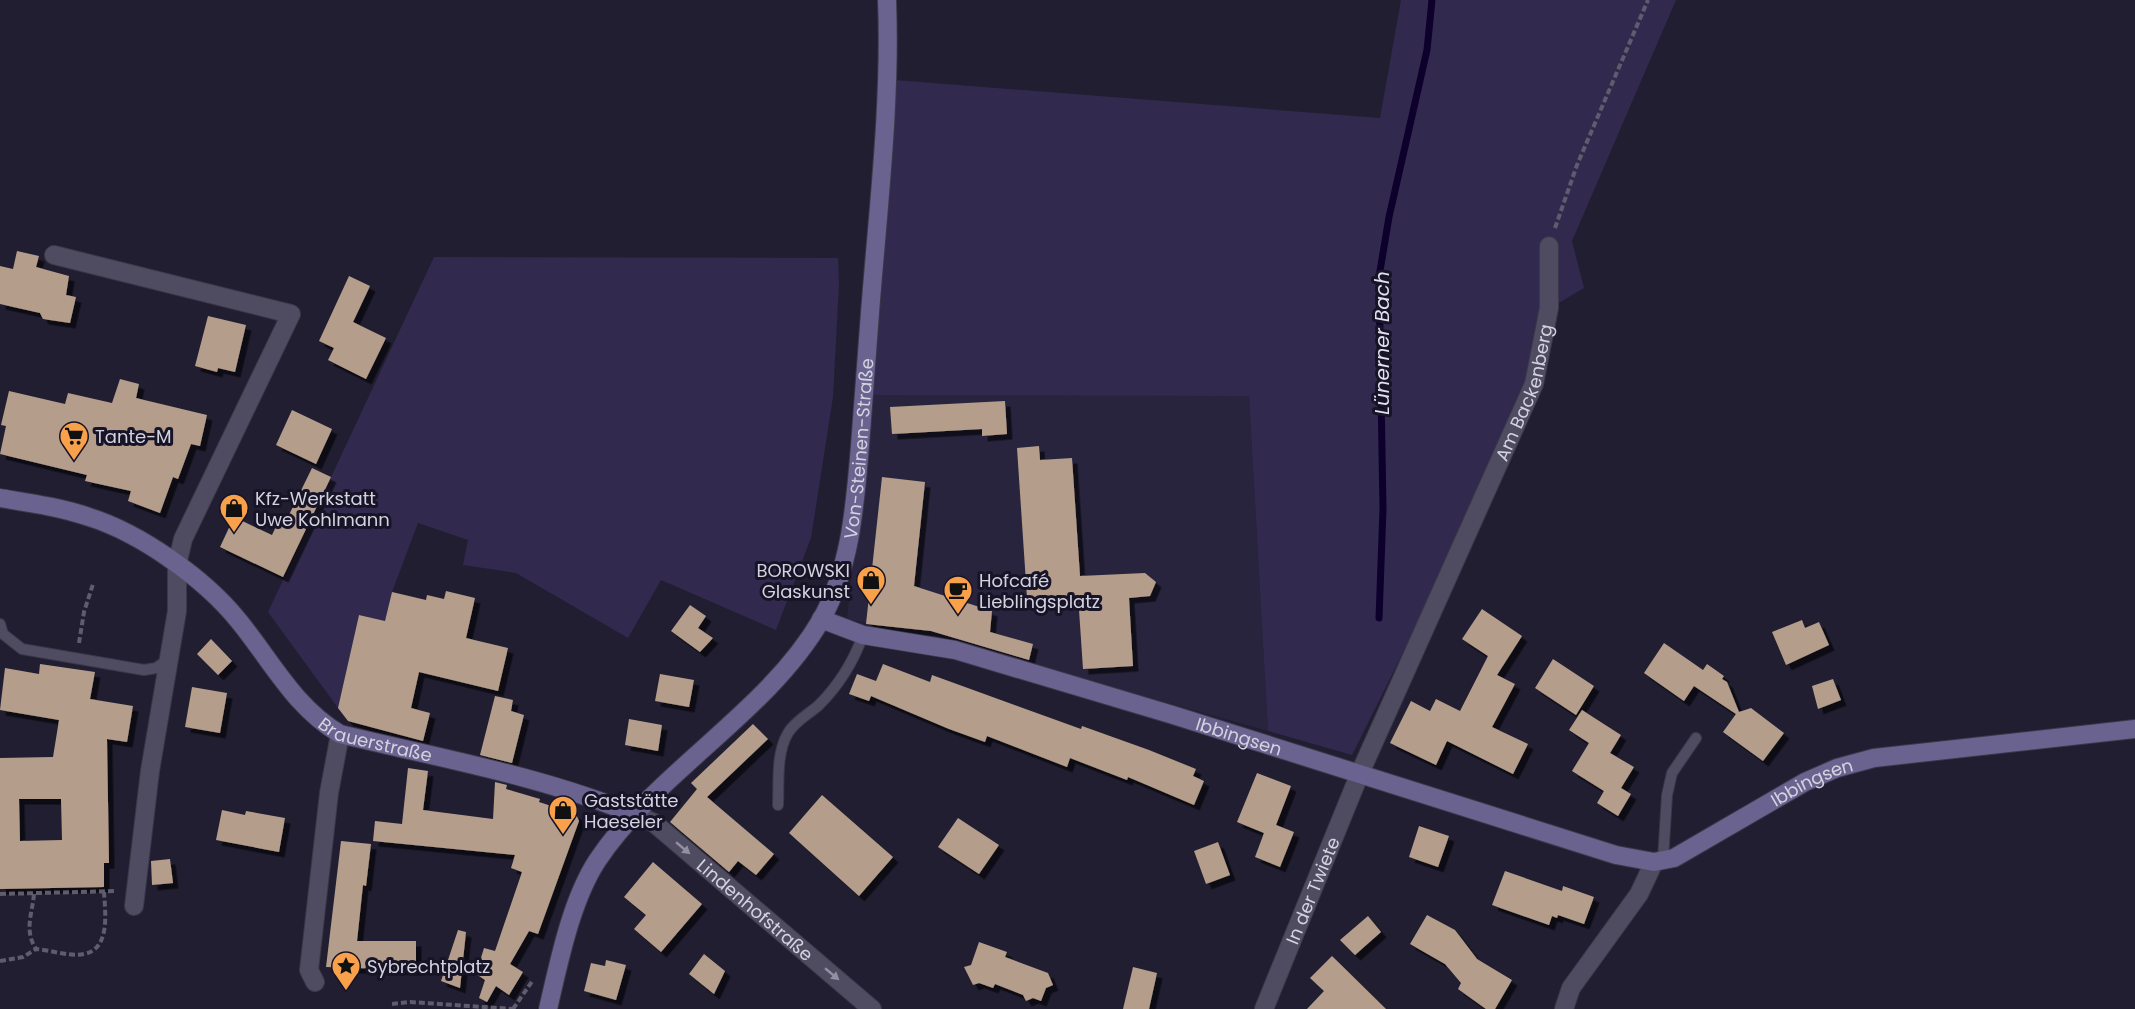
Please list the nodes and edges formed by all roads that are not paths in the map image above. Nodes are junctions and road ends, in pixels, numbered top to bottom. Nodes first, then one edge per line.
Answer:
1 (887, 0) edge
2 (1549, 246) road end
3 (54, 255) dead end
4 (0, 498) edge
5 (177, 565) junction
6 (821, 620) junction
7 (0, 624) edge
8 (863, 635) junction
9 (170, 659) junction
10 (2135, 729) edge
11 (340, 735) junction
12 (1696, 738) dead end
13 (1360, 773) junction
14 (778, 806) dead end
15 (636, 815) junction
16 (1658, 861) junction
17 (134, 898) road end
18 (315, 982) dead end
19 (548, 1009) edge
20 (872, 1009) edge
21 (1264, 1009) edge
22 (1564, 1009) edge

1 - 6 main road, Von-Steinen-Straße
2 - 13 street, Am Backenberg
3 - 5 street
4 - 5 main road, Brauerstraße
5 - 9 street
5 - 11 main road, Brauerstraße
6 - 8 main road, Ibbingsen
6 - 15 main road, Von-Steinen-Straße
7 - 9 lane
8 - 13 main road, Ibbingsen
8 - 14 lane
9 - 17 street
10 - 16 main road, Ibbingsen
11 - 15 main road, Brauerstraße
11 - 18 street
12 - 16 lane
13 - 16 main road, Ibbingsen
13 - 21 street, In der Twiete
15 - 19 main road, Von-Steinen-Straße
15 -> 20 street, Lindenhofstraße
16 - 22 street

